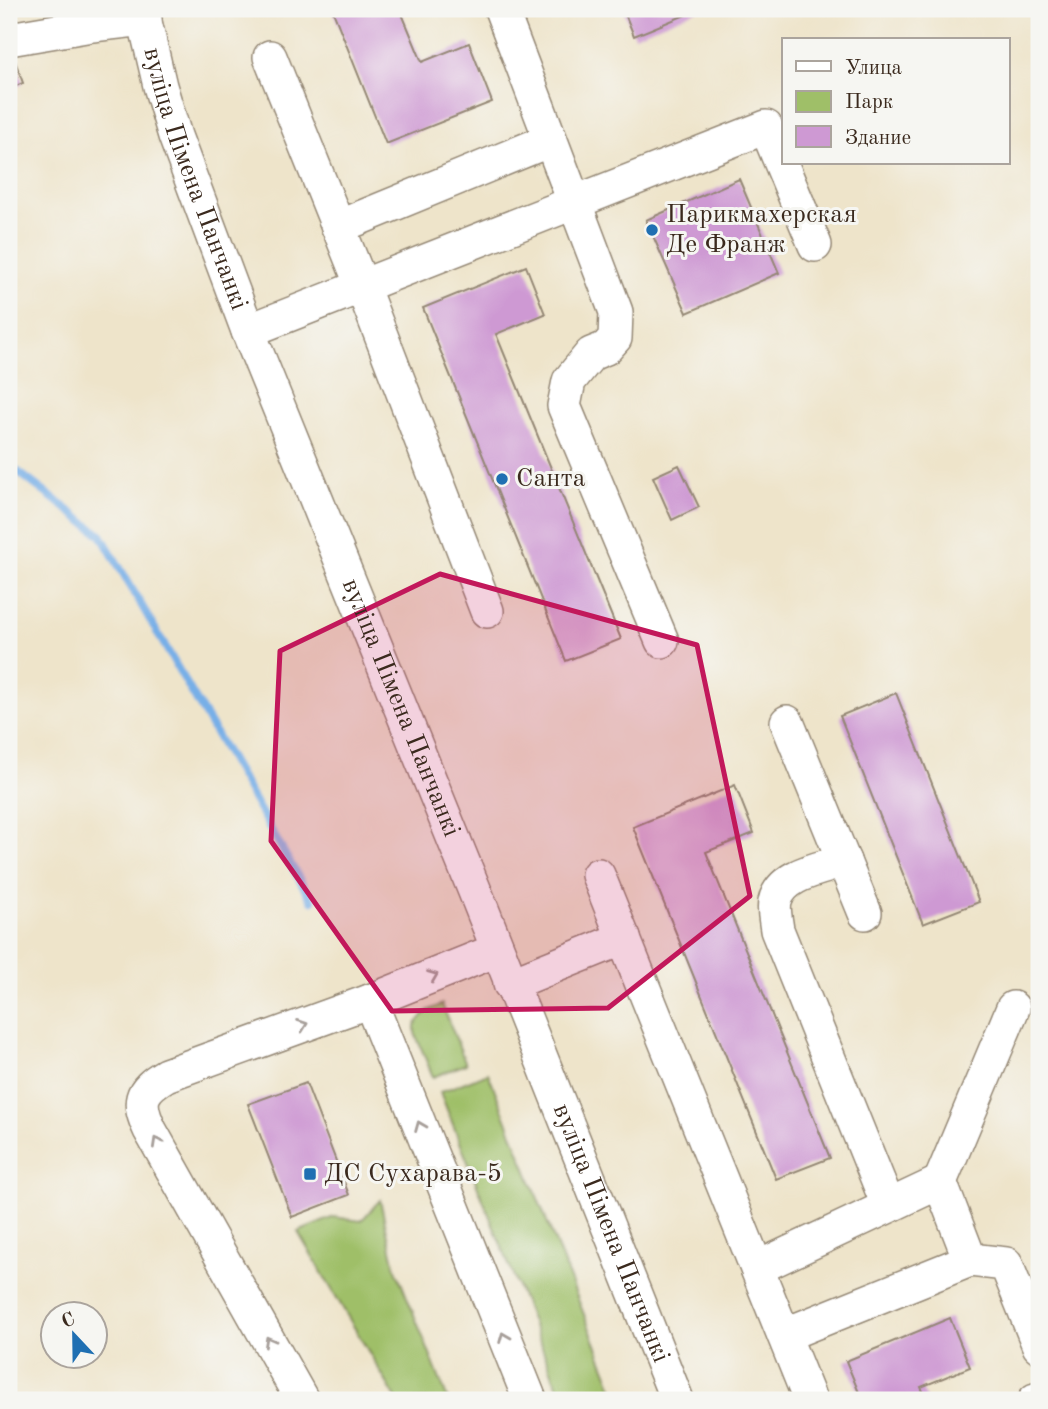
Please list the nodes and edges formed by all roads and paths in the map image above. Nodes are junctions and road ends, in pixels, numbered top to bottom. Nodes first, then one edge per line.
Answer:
1 (501, 9) edge
2 (143, 14) edge
3 (9, 39) edge
4 (270, 57) dead end
5 (550, 141) junction
6 (574, 204) junction
7 (338, 227) junction
8 (815, 245) dead end
9 (362, 286) junction
10 (248, 331) junction
11 (487, 611) dead end
12 (662, 641) dead end
13 (787, 722) dead end
14 (844, 861) junction
15 (598, 876) dead end
16 (865, 913) dead end
17 (624, 938) junction
18 (497, 950) junction
19 (510, 984) junction
20 (369, 1001) junction
21 (1013, 1008) dead end
22 (940, 1182) junction
23 (888, 1205) junction
24 (970, 1260) junction
25 (757, 1268) junction
26 (784, 1335) junction
27 (1039, 1346) edge
28 (302, 1400) edge
29 (530, 1400) edge
30 (677, 1400) edge
31 (810, 1400) edge

1 - 5 street
2 - 3 street
2 - 10 street, вуліца Пімена Панчанкі
4 - 7 street
5 - 6 street
5 - 7 street
6 - 8 street
6 - 9 street
6 - 12 street
7 - 9 street
9 - 10 street
9 - 11 street
10 - 18 street, вуліца Пімена Панчанкі
13 - 14 street
14 - 16 street
14 - 23 street
15 - 17 street
17 - 19 street
17 - 25 street
18 - 19 street, вуліца Пімена Панчанкі
20 -> 18 street
19 - 30 street, вуліца Пімена Панчанкі
28 -> 20 street
29 -> 20 street
21 - 22 street
22 - 23 street
22 - 24 street
23 - 25 street
24 - 26 street
24 - 27 street
25 - 26 street
26 - 31 street

